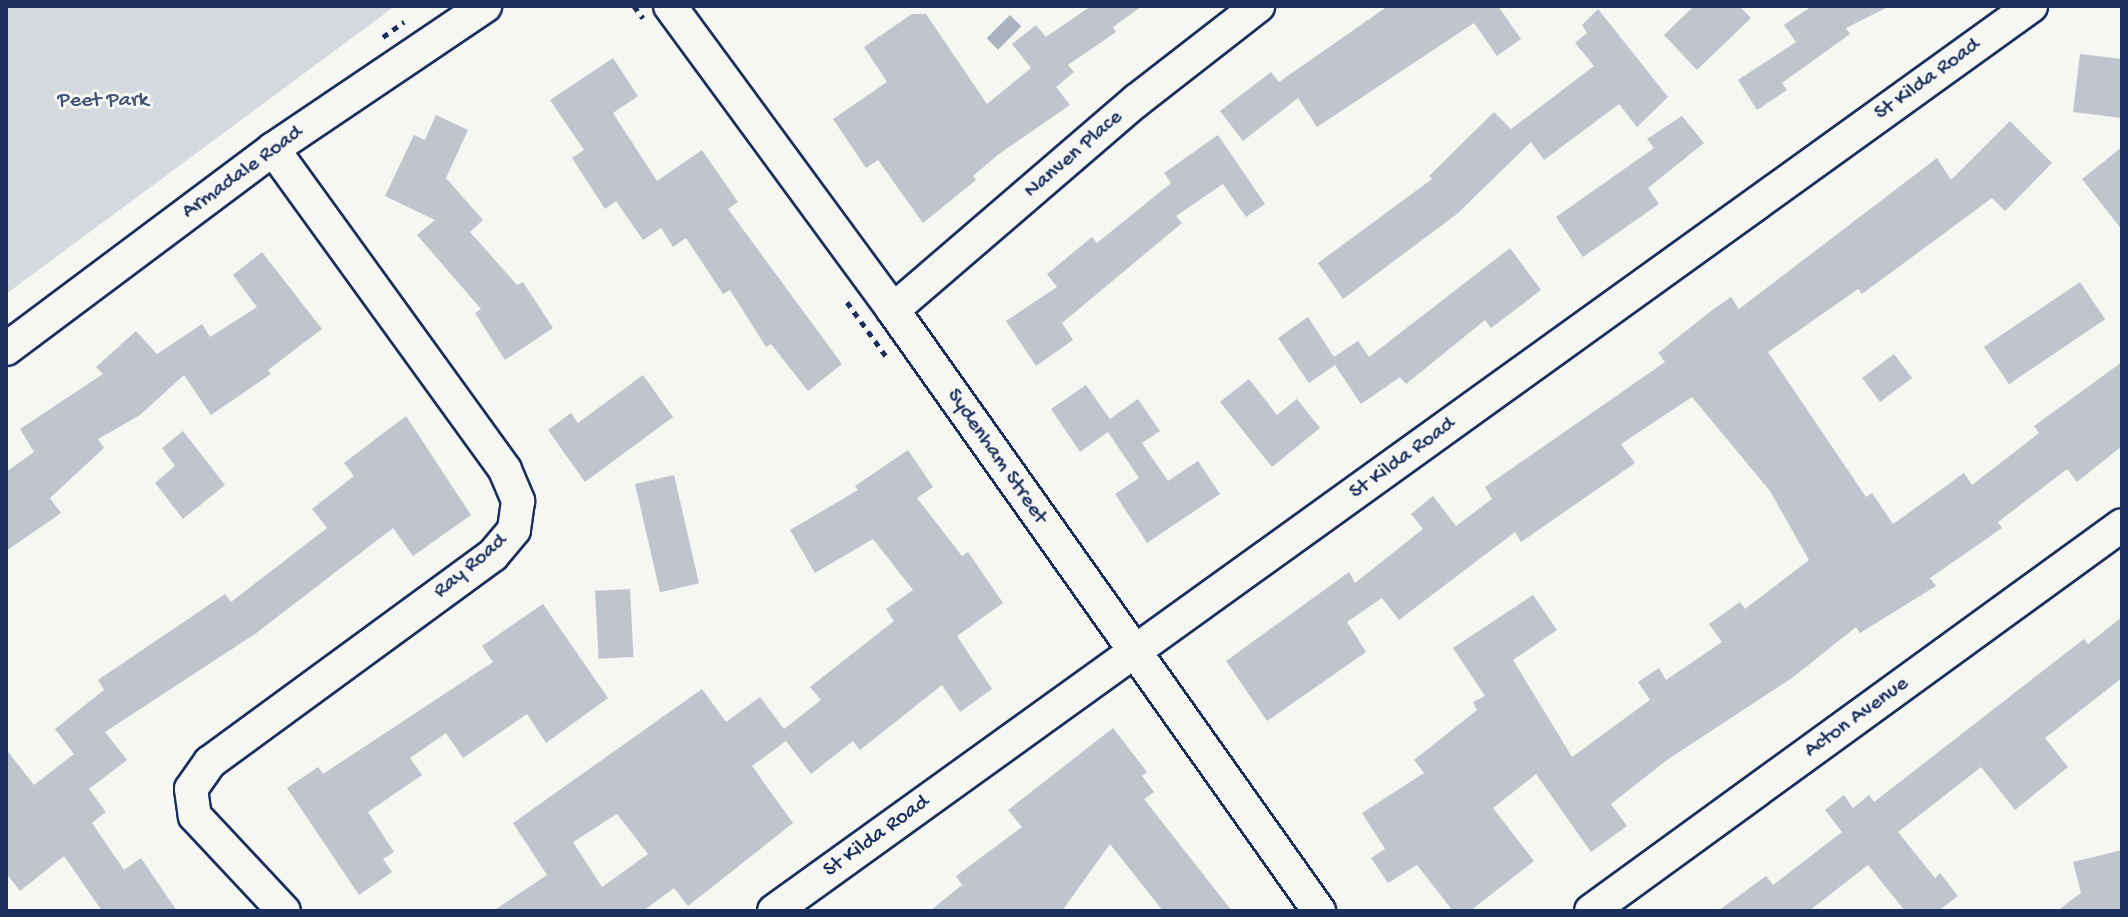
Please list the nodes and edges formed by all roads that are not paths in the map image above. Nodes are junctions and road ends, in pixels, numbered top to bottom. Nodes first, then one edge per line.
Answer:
1 (485, 6) edge
2 (670, 6) edge
3 (1258, 6) edge
4 (2031, 6) edge
5 (273, 149) junction
6 (893, 310) junction
7 (6, 349) edge
8 (2122, 525) edge
9 (1133, 653) junction
10 (284, 911) edge
11 (774, 911) edge
12 (1319, 911) edge
13 (1591, 911) edge

1 - 5 street, Armadale Road
2 - 6 street, Sydenham Street
3 - 6 street, Nanven Place
4 - 9 street, St Kilda Road
5 - 7 street, Armadale Road
5 - 10 street, Ray Road
6 - 9 street, Sydenham Street
8 - 13 street, Acton Avenue
9 - 11 street, St Kilda Road
9 - 12 street, Sydenham Street

